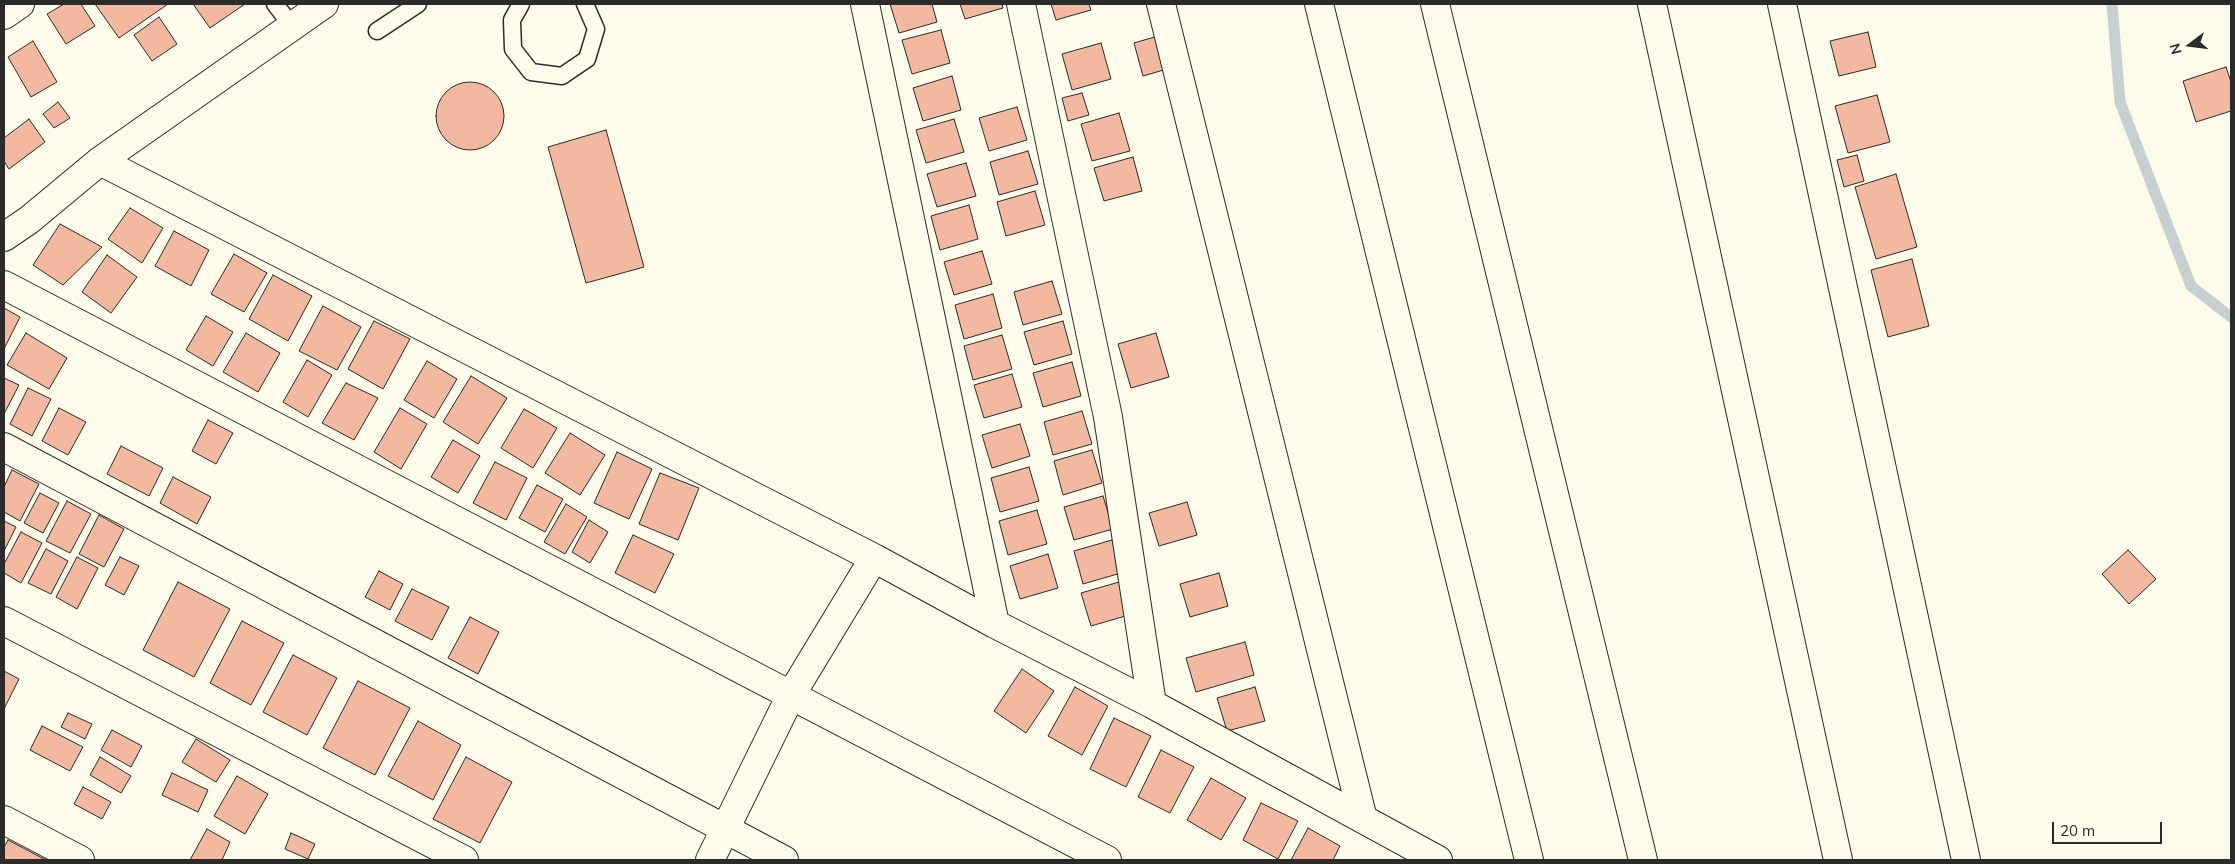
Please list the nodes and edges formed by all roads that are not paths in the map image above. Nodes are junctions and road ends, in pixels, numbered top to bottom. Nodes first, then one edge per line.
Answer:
1 (20, 4) edge
2 (275, 4) edge
3 (324, 4) edge
4 (418, 4) edge
5 (521, 4) edge
6 (585, 4) edge
7 (865, 4) edge
8 (1021, 4) edge
9 (1161, 4) edge
10 (1319, 4) edge
11 (1435, 4) edge
12 (1652, 4) edge
13 (1782, 4) edge
14 (4, 15) edge
15 (292, 26) junction
16 (377, 31) dead end
17 (100, 161) junction
18 (4, 237) edge
19 (4, 285) edge
20 (4, 447) edge
21 (874, 558) junction
22 (4, 621) edge
23 (995, 624) junction
24 (791, 695) junction
25 (1152, 704) junction
26 (1363, 819) junction
27 (4, 820) edge
28 (726, 830) junction
29 (80, 860) edge
30 (464, 860) edge
31 (710, 860) edge
32 (784, 860) edge
33 (1107, 860) edge
34 (1438, 860) edge
35 (1529, 860) edge
36 (1644, 860) edge
37 (1838, 860) edge
38 (1966, 860) edge

1 - 14 street
2 - 15 lane
3 - 15 street
4 - 16 lane
5 - 6 lane
7 - 23 street
8 - 25 street
9 - 26 street
10 - 35 street
11 - 36 street
12 - 37 street
13 - 38 street
15 - 17 street
17 - 18 street
17 - 21 street
19 - 24 street
20 - 28 street
21 - 23 street
21 - 24 street
22 - 30 street
23 - 25 street
24 - 28 street
24 - 33 street
25 - 26 street
26 - 34 street
27 - 29 street
28 - 31 street
28 - 32 street

